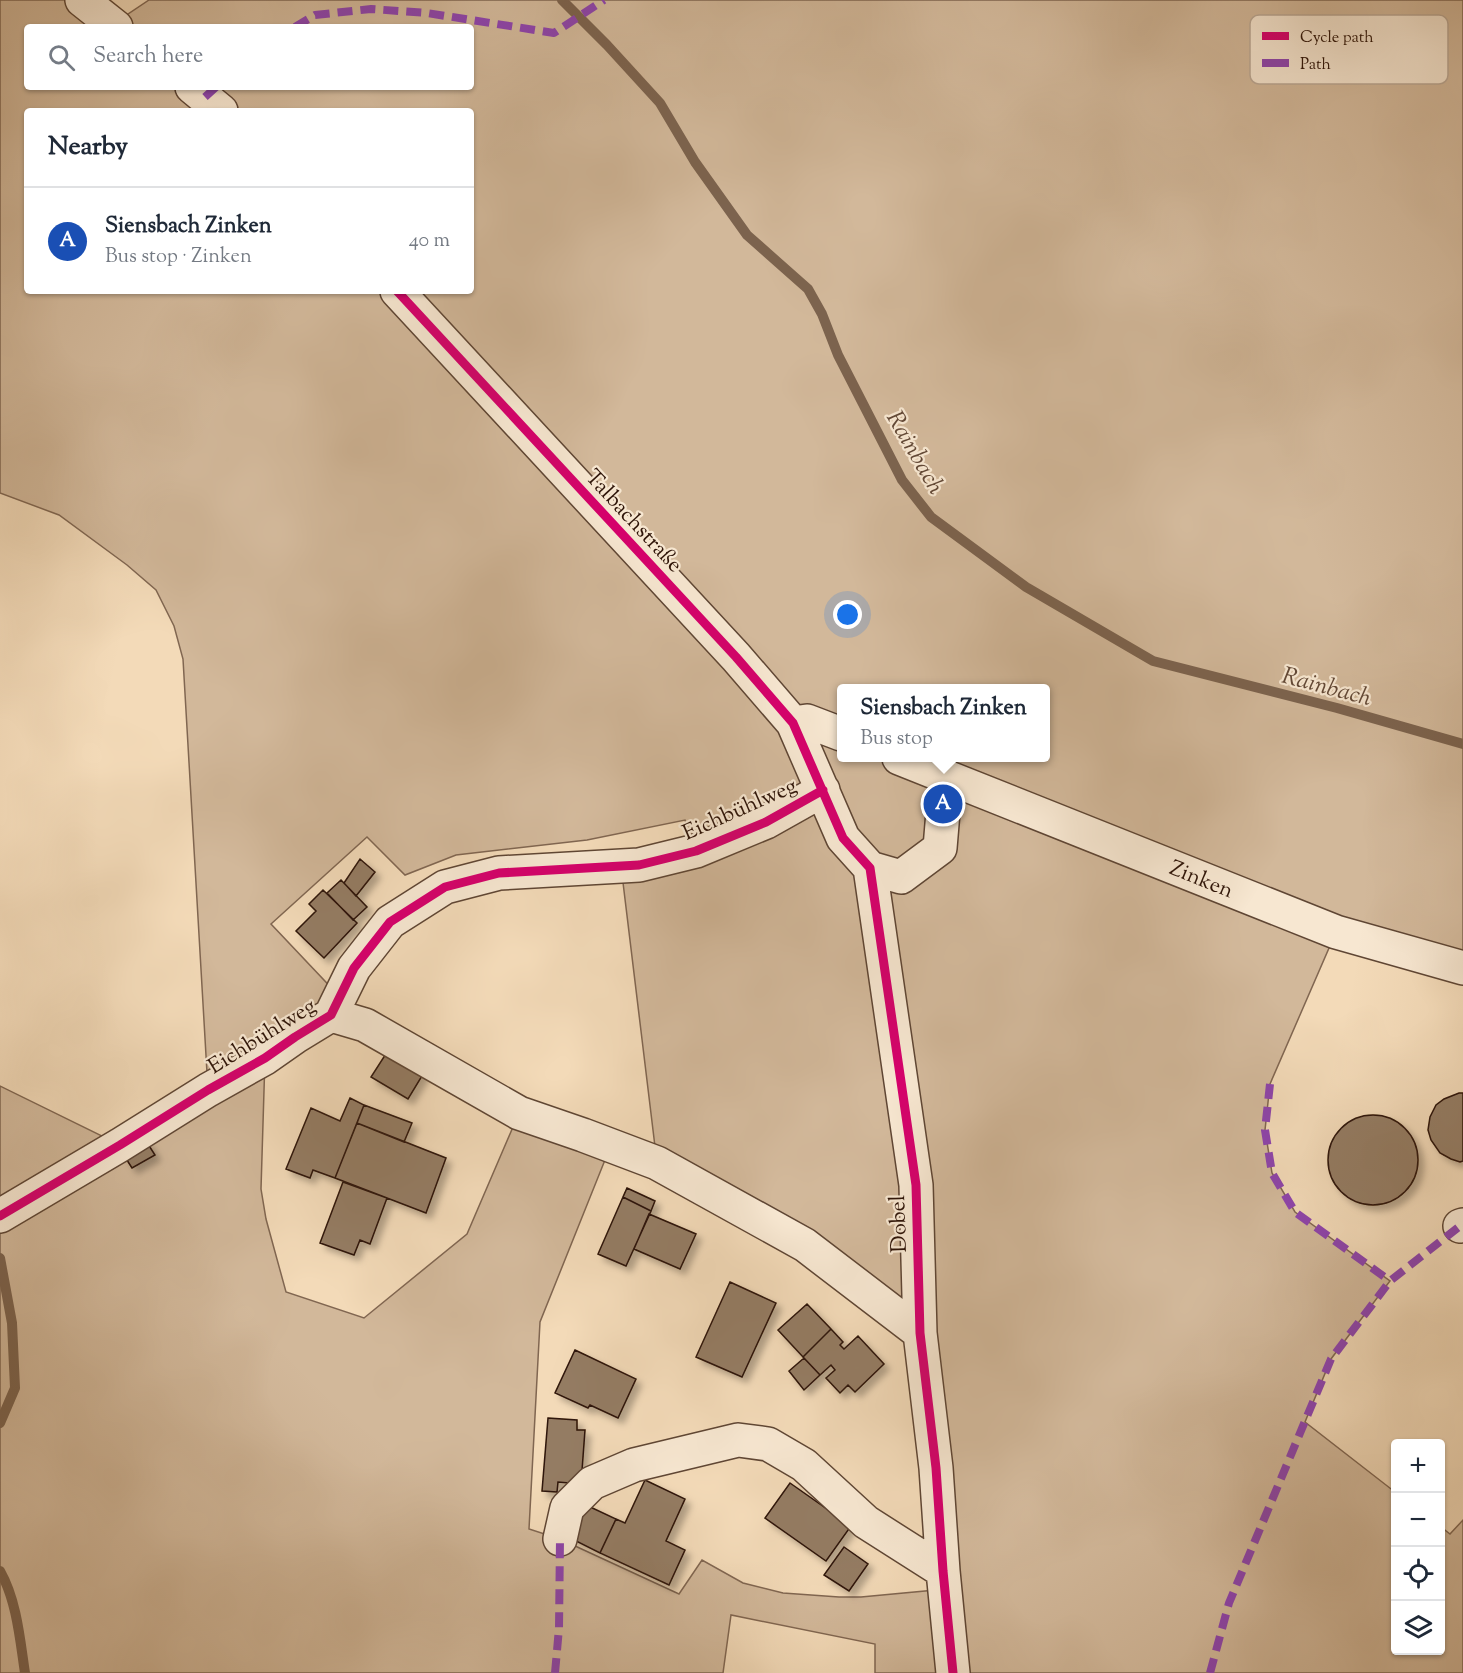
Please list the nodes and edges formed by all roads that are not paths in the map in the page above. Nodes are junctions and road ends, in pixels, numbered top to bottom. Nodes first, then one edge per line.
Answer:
1 (82, 0) edge
2 (112, 24) edge
3 (196, 90) edge
4 (217, 108) edge
5 (400, 294) edge
6 (793, 723) junction
7 (837, 732) edge
8 (909, 762) edge
9 (946, 776) junction
10 (823, 790) junction
11 (870, 868) junction
12 (1463, 968) edge
13 (331, 1016) junction
14 (0, 1216) edge
15 (920, 1333) junction
16 (560, 1539) dead end
17 (943, 1571) junction
18 (953, 1673) edge

1 - 2 street
3 - 4 street
5 - 6 street, Talbachstraße
6 - 7 street
6 - 10 street, Talbachstraße
8 - 9 street, Zinken
9 - 11 street
9 - 12 street, Zinken
10 - 11 street
10 - 13 street, Eichbühlweg
11 - 15 street, Dobel
13 - 14 street, Eichbühlweg
13 - 15 street
15 - 17 street, Dobel
16 - 17 street
17 - 18 street, Dobel

